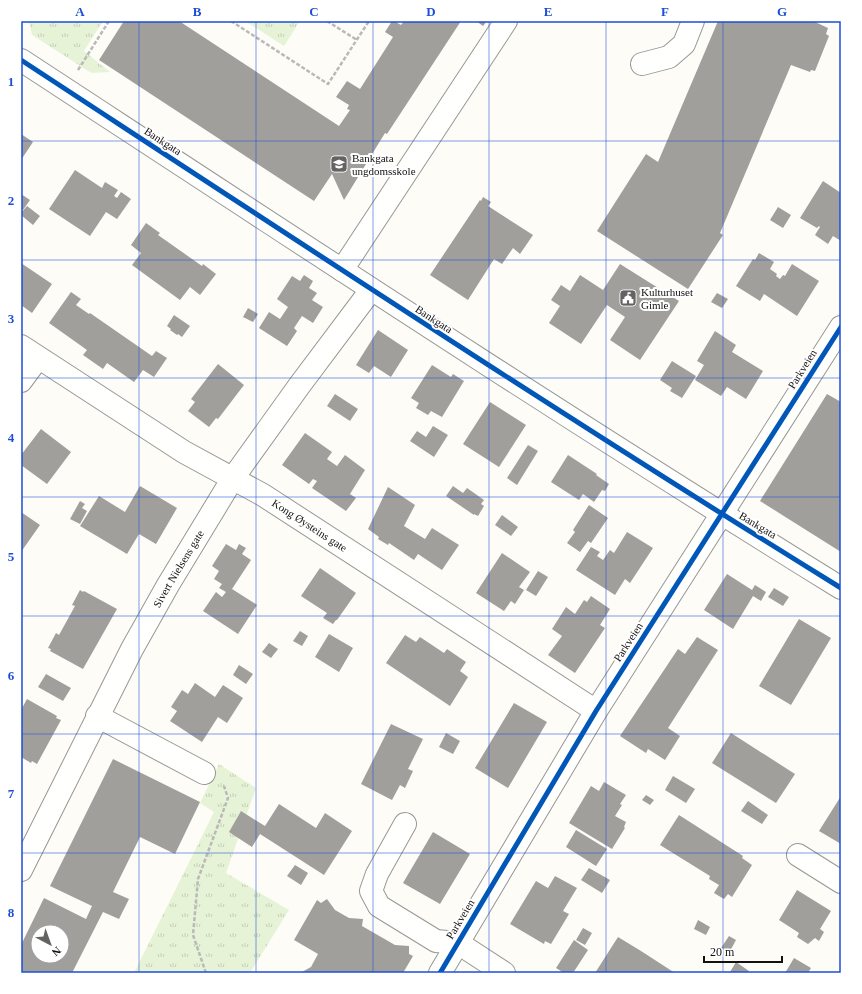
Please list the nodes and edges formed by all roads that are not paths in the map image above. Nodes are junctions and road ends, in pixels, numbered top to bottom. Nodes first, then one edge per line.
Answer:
1 (506, 21) edge
2 (693, 21) edge
3 (21, 60) edge
4 (642, 64) dead end
5 (342, 270) junction
6 (372, 290) junction
7 (841, 327) edge
8 (30, 352) edge
9 (21, 382) edge
10 (233, 478) junction
11 (722, 515) junction
12 (841, 588) edge
13 (596, 711) junction
14 (97, 716) junction
15 (204, 773) road end
16 (405, 824) dead end
17 (798, 855) dead end
18 (21, 870) edge
19 (841, 882) edge
20 (458, 943) junction
21 (440, 973) edge
22 (504, 973) edge

1 - 5 street
2 - 4 street
3 - 5 street, Bankgata
5 - 6 street, Bankgata
6 - 10 street, Sivert Nielsens gate
6 - 11 street, Bankgata
7 - 11 street, Parkveien
8 - 9 street
8 - 10 street, Kong Øysteins gate
10 - 13 street, Kong Øysteins gate
10 - 14 street, Sivert Nielsens gate
11 - 12 street, Bankgata
11 - 13 street, Parkveien
13 - 20 street, Parkveien
14 - 15 street
14 - 18 street, Sivert Nielsens gate
16 - 20 street
17 - 19 street
20 - 21 street, Parkveien
20 - 22 street

